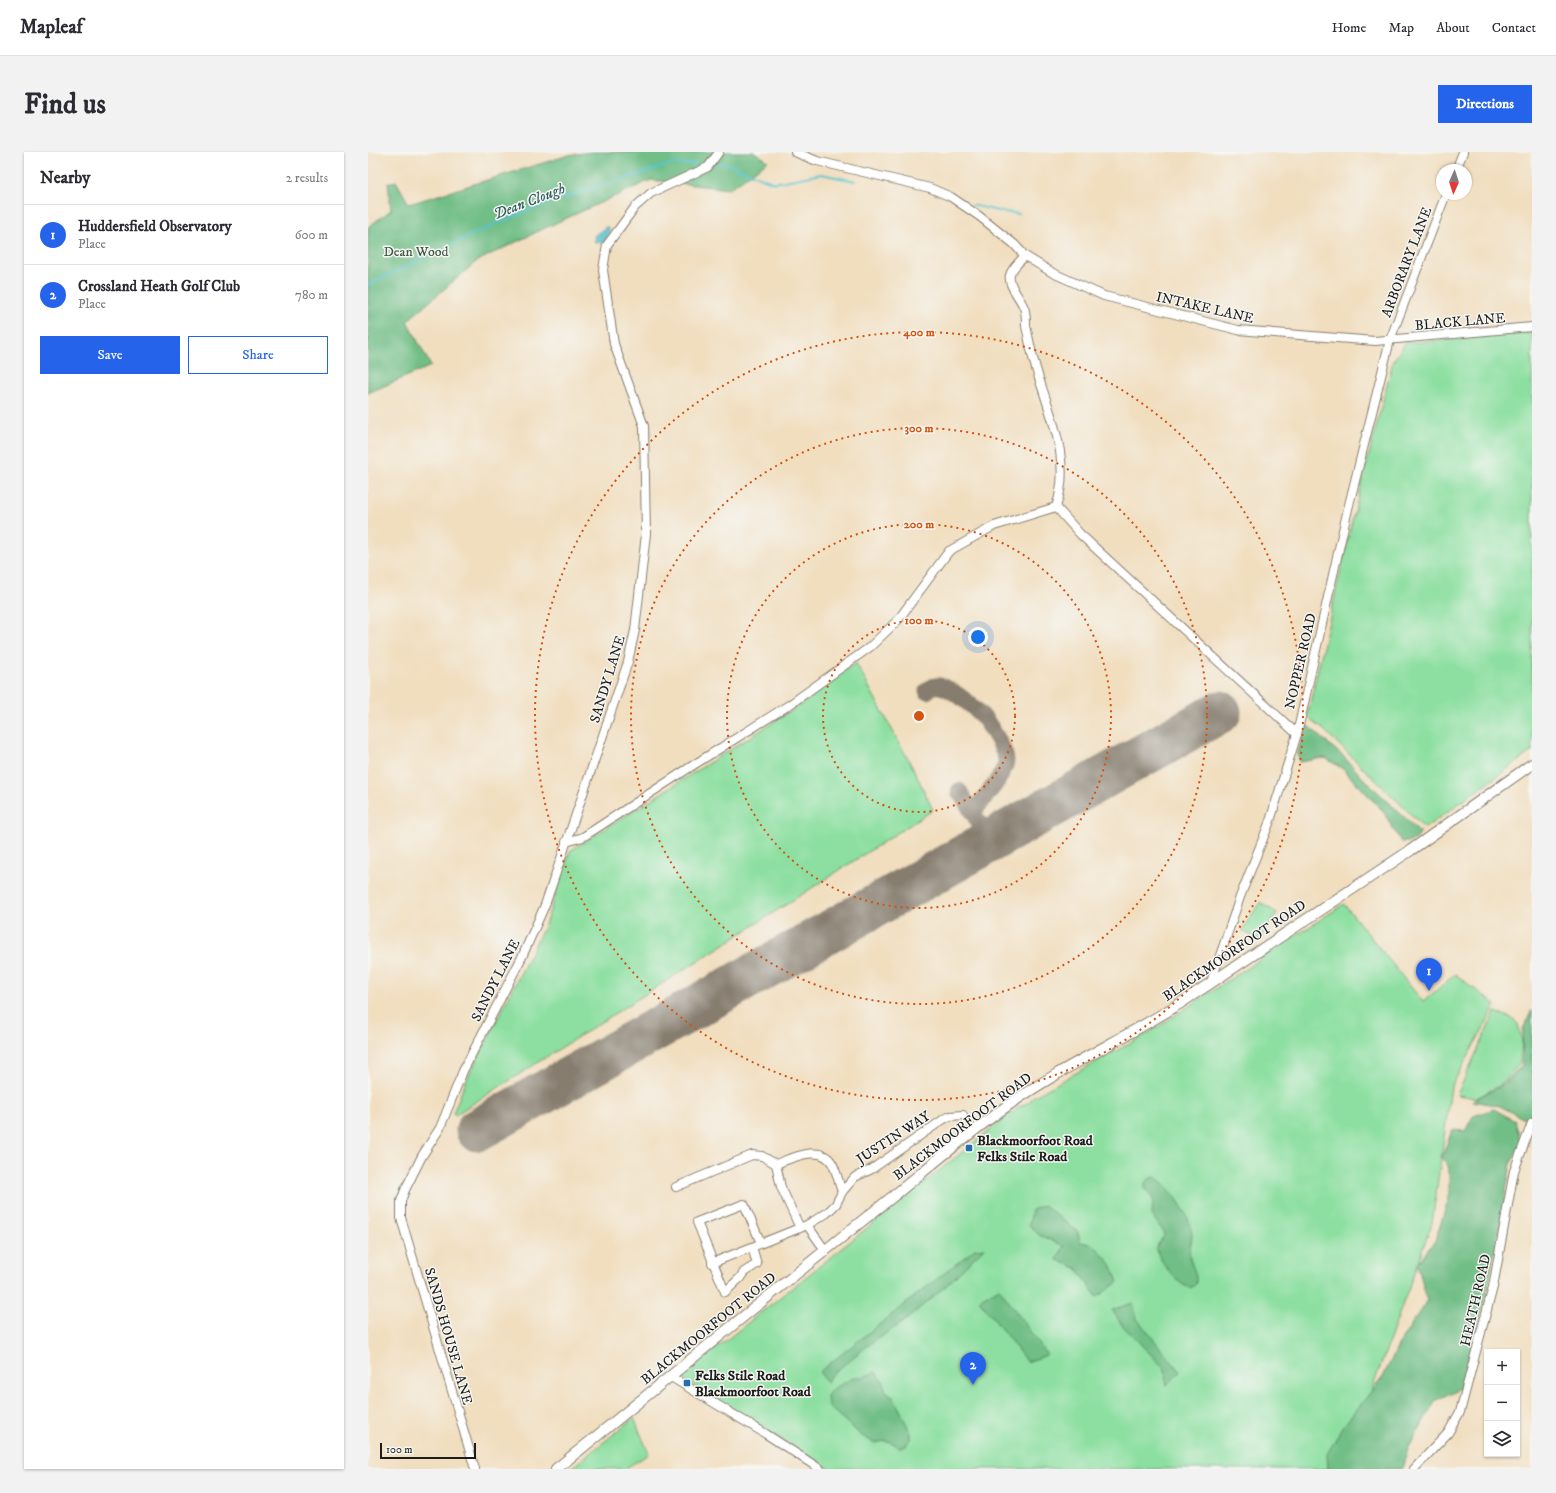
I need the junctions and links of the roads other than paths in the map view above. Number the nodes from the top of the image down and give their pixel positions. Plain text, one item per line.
1 (718, 152) edge
2 (795, 152) edge
3 (1463, 152) edge
4 (1458, 164) edge
5 (1444, 200) edge
6 (1025, 256) junction
7 (1532, 327) edge
8 (1390, 340) junction
9 (1056, 508) junction
10 (1297, 734) junction
11 (1532, 764) edge
12 (566, 842) junction
13 (1211, 982) junction
14 (964, 1115) dead end
15 (1532, 1123) edge
16 (776, 1164) junction
17 (676, 1187) dead end
18 (842, 1192) junction
19 (400, 1210) joint
20 (804, 1226) junction
21 (761, 1243) junction
22 (752, 1247) junction
23 (825, 1250) junction
24 (712, 1262) junction
25 (671, 1378) junction
26 (475, 1469) edge
27 (556, 1469) edge
28 (820, 1469) edge
29 (1414, 1469) edge

1 - 12 street, SANDY LANE
2 - 6 street, INTAKE LANE
3 - 4 street
5 - 8 street, ARBORARY LANE
6 - 8 street, INTAKE LANE
6 - 9 street
7 - 8 street, BLACK LANE
8 - 10 street, NOPPER ROAD
9 - 10 street
9 - 12 street
10 - 13 street, NOPPER ROAD
11 - 13 street, BLACKMOORFOOT ROAD
12 - 19 street, SANDY LANE
13 - 23 street, BLACKMOORFOOT ROAD
14 - 18 street, JUSTIN WAY
15 - 29 street, HEATH ROAD
16 - 17 street
16 - 18 street
16 - 20 street
18 - 20 street
19 - 26 street, SANDS HOUSE LANE
20 - 21 street
20 - 23 street
21 - 22 street
21 - 24 street
22 - 24 street
22 - 24 street
23 - 25 street, BLACKMOORFOOT ROAD
25 - 27 street, BLACKMOORFOOT ROAD
25 - 28 street

